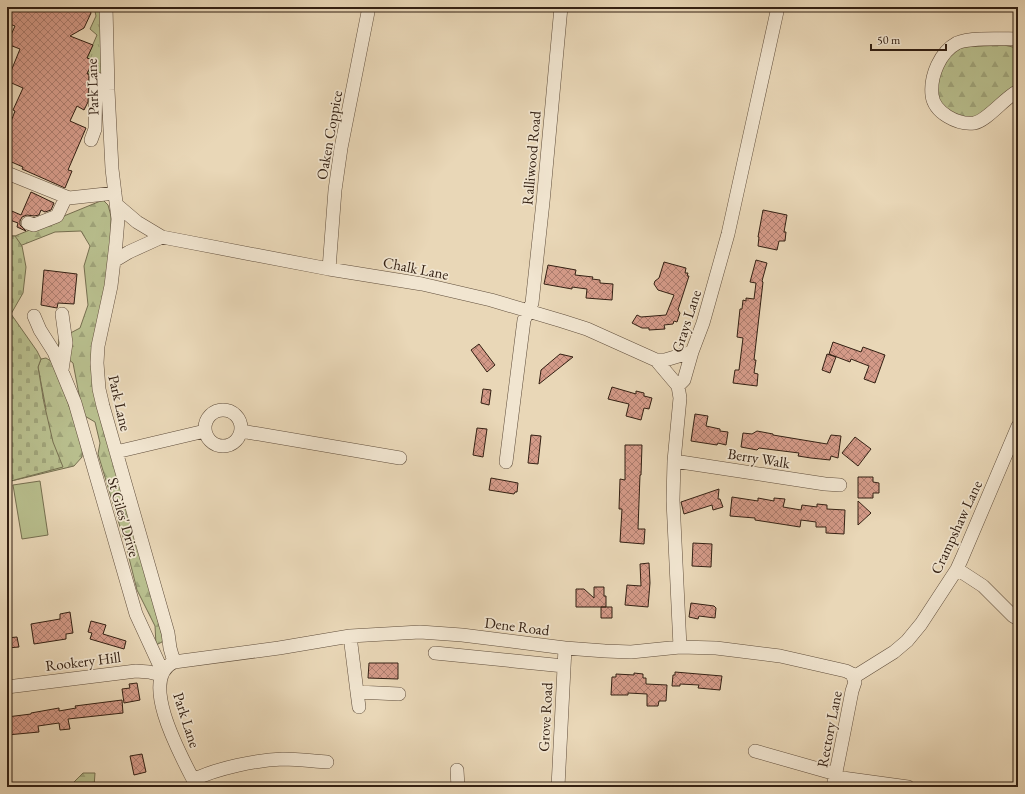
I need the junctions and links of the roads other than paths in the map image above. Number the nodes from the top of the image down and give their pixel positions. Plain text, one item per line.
1 (106, 7) edge
2 (369, 7) edge
3 (561, 7) edge
4 (778, 7) edge
5 (1018, 39) edge
6 (96, 78) dead end
7 (1018, 91) edge
8 (91, 140) dead end
9 (11, 171) edge
10 (66, 199) junction
11 (116, 199) junction
12 (28, 223) dead end
13 (162, 237) junction
14 (114, 261) junction
15 (329, 269) junction
16 (529, 312) junction
17 (62, 314) dead end
18 (34, 316) dead end
19 (692, 352) junction
20 (656, 360) junction
21 (62, 370) junction
22 (678, 386) junction
23 (1018, 426) edge
24 (205, 431) junction
25 (241, 431) junction
26 (116, 452) junction
27 (400, 458) dead end
28 (506, 462) dead end
29 (674, 462) junction
30 (840, 485) dead end
31 (957, 569) junction
32 (1018, 619) edge
33 (350, 636) junction
34 (565, 648) junction
35 (680, 648) junction
36 (435, 653) dead end
37 (564, 666) junction
38 (166, 669) junction
39 (854, 677) junction
40 (7, 687) edge
41 (357, 692) junction
42 (399, 694) dead end
43 (359, 707) dead end
44 (755, 751) dead end
45 (327, 762) dead end
46 (457, 770) dead end
47 (835, 779) edge
48 (195, 784) edge
49 (458, 787) edge
50 (558, 787) edge
51 (908, 787) edge

1 - 11 street, Park Lane
2 - 15 street, Oaken Coppice
3 - 16 street, Ralliwood Road
4 - 19 street, Grays Lane
5 - 7 street
6 - 8 street
9 - 10 street
10 - 11 street
10 - 12 street
11 - 13 street, Chalk Lane
11 - 14 street, Park Lane
13 - 14 street
13 - 15 street, Chalk Lane
14 - 26 street, Park Lane
15 - 16 street, Chalk Lane
16 - 20 street, Chalk Lane
16 - 28 street, Ralliwood Road
17 - 21 street, St Giles' Drive
18 - 21 street, St Giles' Drive
19 - 20 street
19 - 22 street, Grays Lane
20 - 22 street, Chalk Lane
21 - 38 street, St Giles' Drive
22 - 29 street
23 - 31 street, Crampshaw Lane
24 - 25 street
24 - 25 street
24 - 26 street
25 - 27 street
26 - 38 street, Park Lane
29 - 30 street, Berry Walk
29 - 35 street
31 - 32 street
31 - 39 street, Crampshaw Lane
33 - 34 street, Dene Road
33 - 38 street, Dene Road
33 - 41 street
34 - 35 street, Dene Road
34 - 37 street, Grove Road
35 - 39 street, Dene Road
36 - 37 street
37 - 50 street, Grove Road
38 - 40 street, Rookery Hill
38 - 48 street, Park Lane
39 - 47 street, Rectory Lane
41 - 42 street
41 - 43 street
44 - 47 street
45 - 48 street
46 - 49 street
47 - 51 street

